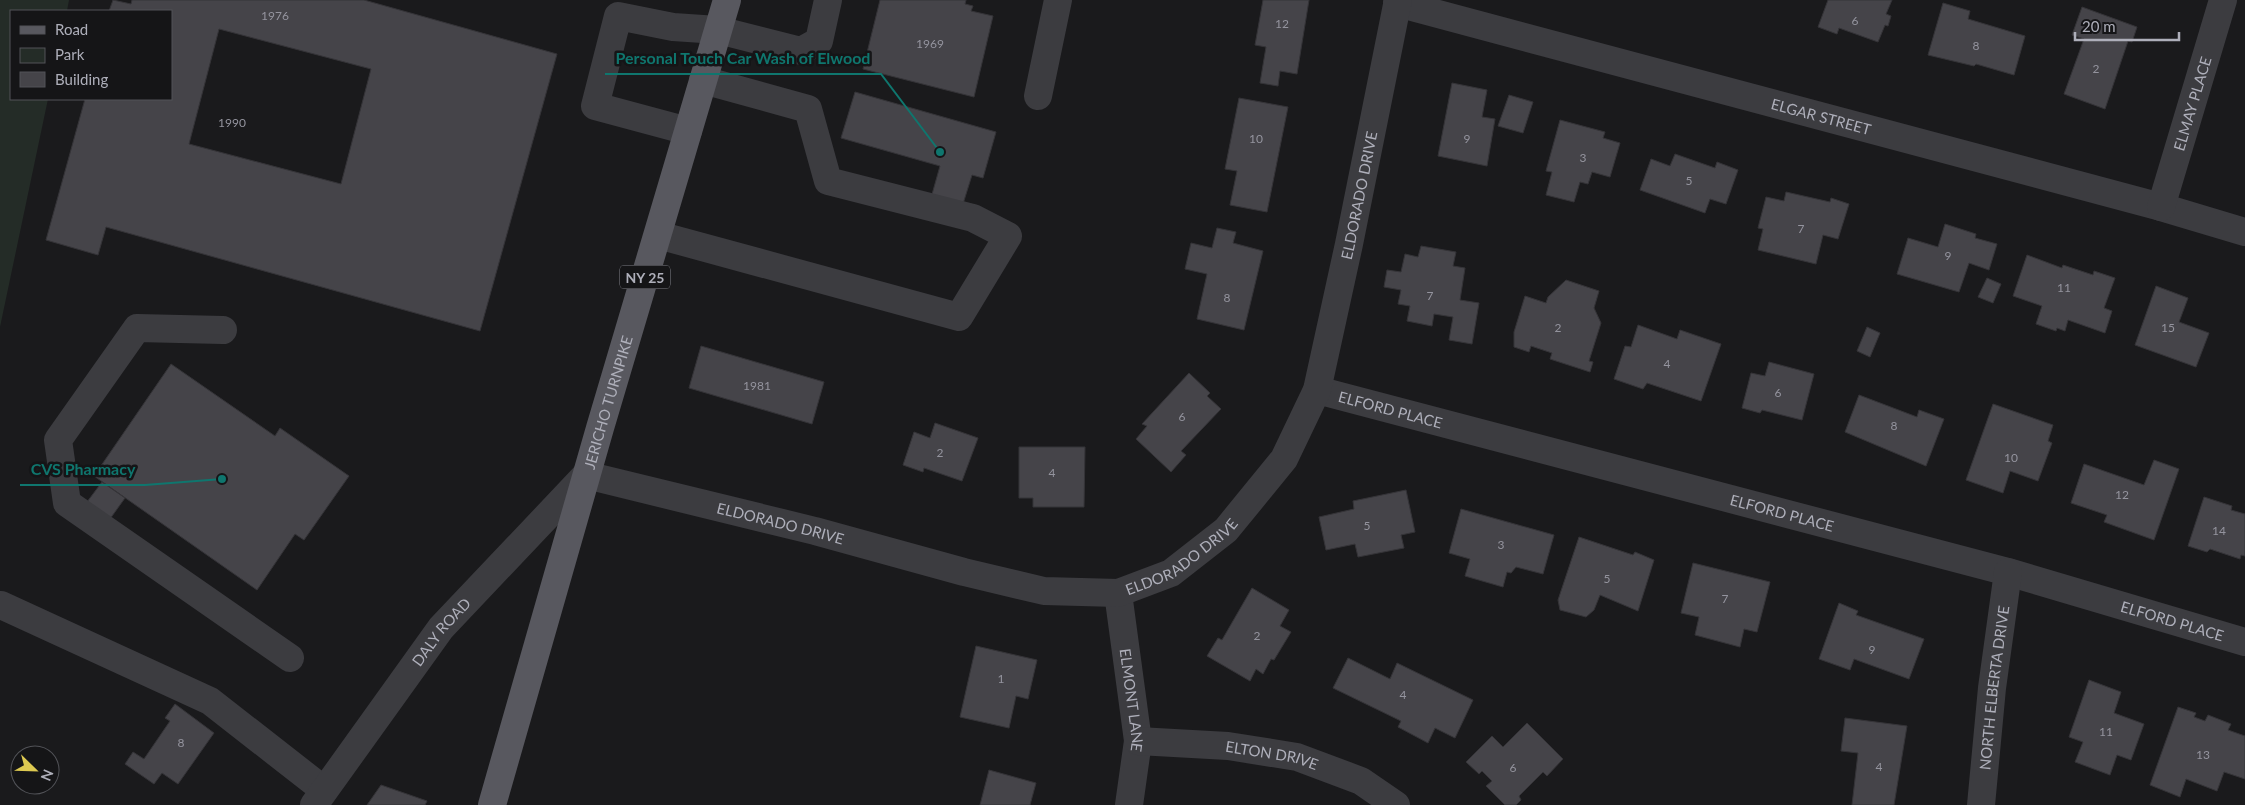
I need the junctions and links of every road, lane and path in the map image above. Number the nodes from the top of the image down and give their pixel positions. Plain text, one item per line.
1 (727, 0) edge
2 (828, 0) edge
3 (1058, 0) edge
4 (2223, 0) edge
5 (1398, 2) edge
6 (718, 30) junction
7 (703, 80) junction
8 (1038, 96) dead end
9 (688, 130) junction
10 (2161, 207) junction
11 (2245, 232) edge
12 (658, 235) junction
13 (223, 330) dead end
14 (1317, 390) junction
15 (586, 474) junction
16 (2008, 572) junction
17 (1118, 593) junction
18 (1, 605) edge
19 (2245, 642) edge
20 (290, 658) dead end
21 (1138, 741) junction
22 (319, 798) edge
23 (492, 805) edge
24 (1129, 805) edge
25 (1396, 805) edge
26 (1981, 805) edge

1 - 6 main road, JERICHO TURNPIKE / NY 25
2 - 6 street
3 - 8 street
4 - 10 street, ELMAY PLACE
5 - 10 street, ELGAR STREET
5 - 14 street, ELDORADO DRIVE
6 - 7 main road, JERICHO TURNPIKE / NY 25
6 - 9 street
7 - 9 main road, JERICHO TURNPIKE / NY 25
7 - 12 street
9 - 12 main road, JERICHO TURNPIKE / NY 25
10 - 11 street, ELGAR STREET
12 - 15 main road, JERICHO TURNPIKE / NY 25
13 - 20 street
14 - 16 street, ELFORD PLACE
14 - 17 street, ELDORADO DRIVE
15 - 17 street, ELDORADO DRIVE
15 - 22 street, DALY ROAD
15 - 23 main road, JERICHO TURNPIKE / NY 25
16 - 19 street, ELFORD PLACE
16 - 26 street, NORTH ELBERTA DRIVE
17 - 21 street, ELMONT LANE
18 - 22 street
21 - 24 street, ELMONT LANE
21 - 25 street, ELTON DRIVE

